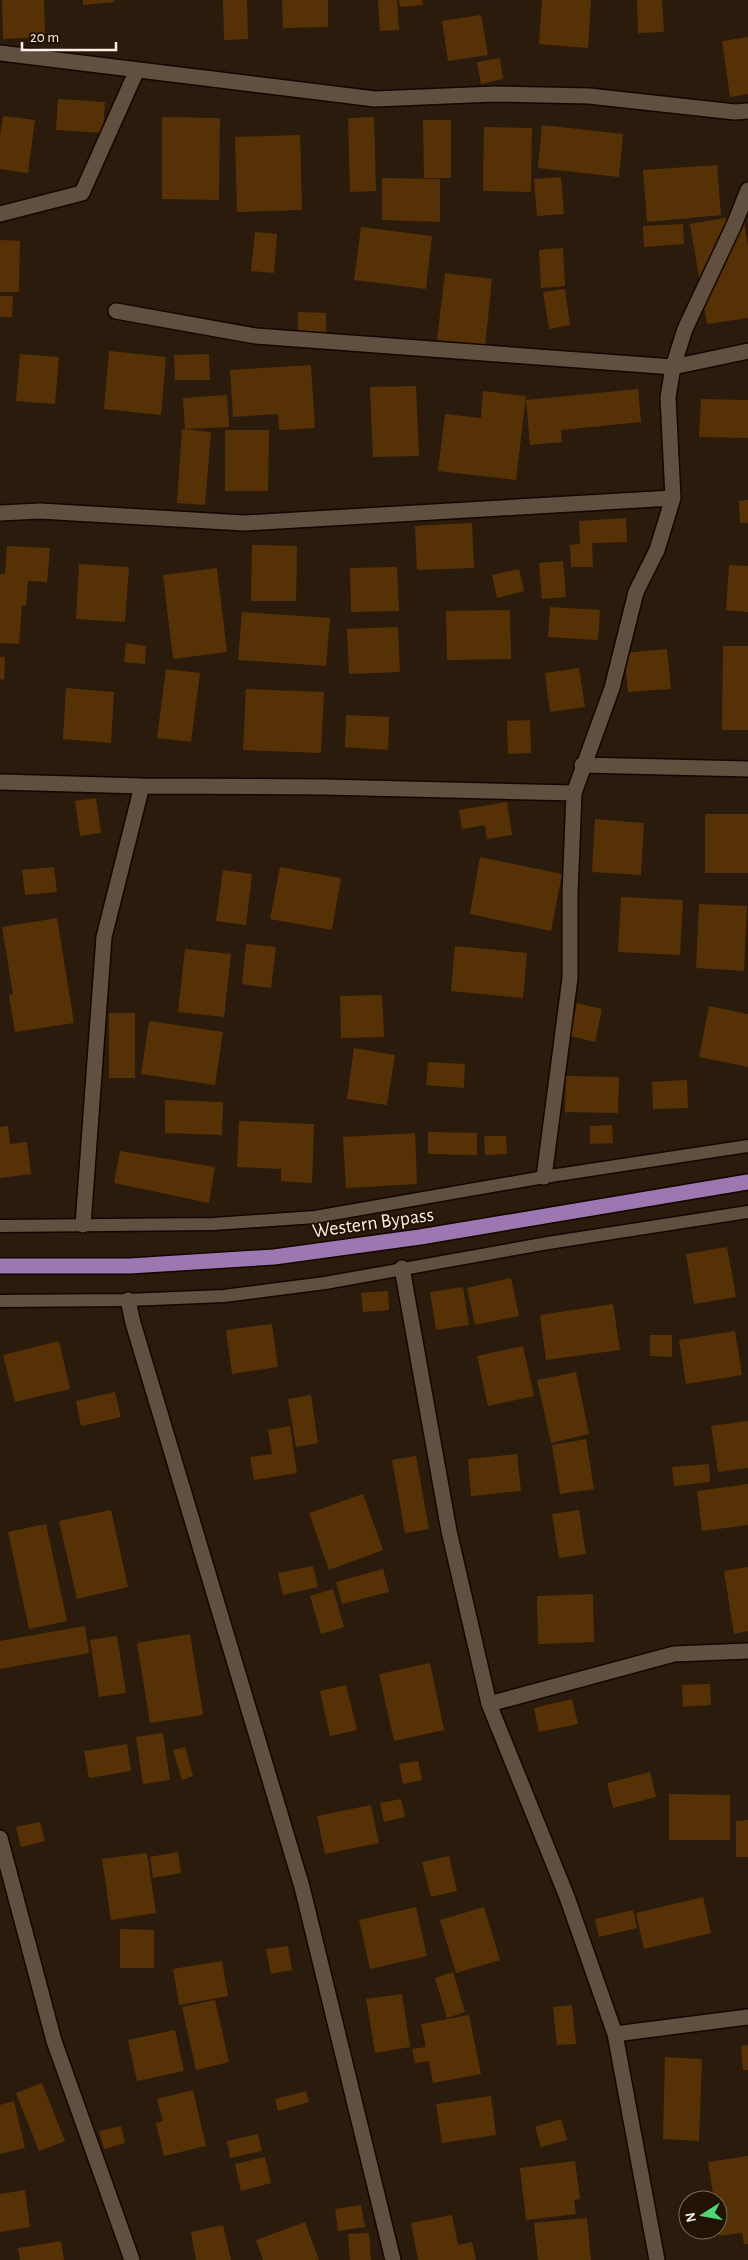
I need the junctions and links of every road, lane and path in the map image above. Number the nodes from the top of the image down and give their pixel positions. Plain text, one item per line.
1 (0, 53) edge
2 (137, 70) junction
3 (748, 111) edge
4 (748, 190) edge
5 (0, 214) edge
6 (116, 311) dead end
7 (748, 351) edge
8 (673, 367) junction
9 (673, 498) junction
10 (0, 513) edge
11 (582, 765) junction
12 (748, 769) edge
13 (0, 782) edge
14 (142, 786) junction
15 (574, 793) junction
16 (748, 1146) edge
17 (544, 1177) junction
18 (748, 1182) edge
19 (748, 1212) edge
20 (82, 1225) junction
21 (0, 1226) edge
22 (0, 1266) edge
23 (402, 1268) junction
24 (128, 1300) junction
25 (0, 1301) edge
26 (748, 1651) edge
27 (489, 1704) junction
28 (0, 1838) edge
29 (748, 2017) edge
30 (615, 2034) junction
31 (132, 2260) edge
32 (393, 2260) edge
33 (657, 2260) edge

1 - 2 street
2 - 3 street
2 - 5 street
4 - 8 street
6 - 8 street
7 - 8 street
8 - 9 street
9 - 10 street
9 - 11 street
11 - 12 street
11 - 15 street
13 - 14 street
14 - 15 street
14 - 20 street
15 - 17 street
16 - 17 lane
17 - 20 lane
18 - 22 main road, Western Bypass
19 - 23 lane
20 - 21 lane
23 - 24 lane
23 - 27 street
24 - 25 lane
24 - 32 street
26 - 27 street
27 - 30 street
28 - 31 street
29 - 30 street
30 - 33 street

